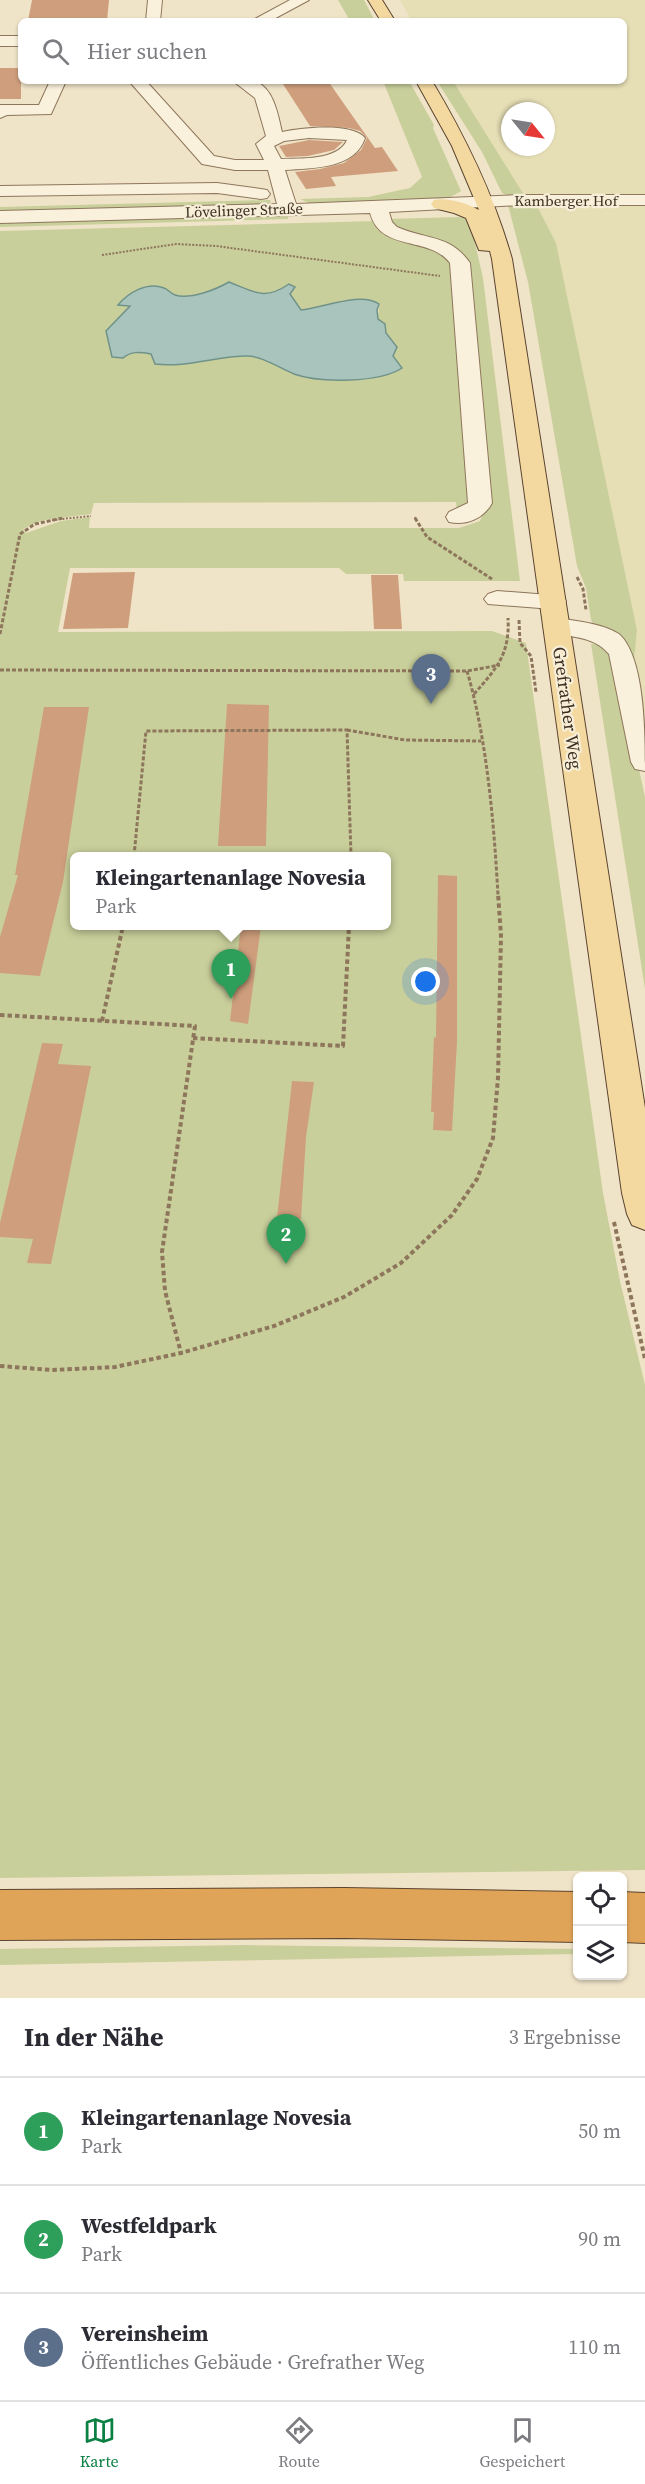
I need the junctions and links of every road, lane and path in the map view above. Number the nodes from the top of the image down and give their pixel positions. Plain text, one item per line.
1 (155, 0) edge
2 (302, 0) edge
3 (375, 0) edge
4 (153, 18) edge
5 (264, 18) edge
6 (386, 18) edge
7 (0, 41) edge
8 (18, 42) edge
9 (57, 84) edge
10 (140, 84) edge
11 (251, 84) edge
12 (426, 84) edge
13 (0, 112) edge
14 (275, 138) junction
15 (461, 145) junction
16 (275, 165) junction
17 (0, 191) edge
18 (645, 200) edge
19 (286, 203) junction
20 (488, 203) junction
21 (440, 204) junction
22 (378, 207) junction
23 (0, 217) edge
24 (102, 255) dead end
25 (461, 279) junction
26 (509, 301) junction
27 (91, 516) dead end
28 (415, 517) dead end
29 (458, 517) dead end
30 (501, 599) junction
31 (554, 614) junction
32 (0, 634) edge
33 (501, 665) junction
34 (0, 670) edge
35 (467, 671) junction
36 (474, 695) junction
37 (347, 729) junction
38 (481, 741) junction
39 (645, 762) edge
40 (134, 852) edge
41 (351, 852) edge
42 (122, 930) edge
43 (349, 930) edge
44 (0, 1015) edge
45 (102, 1020) junction
46 (193, 1038) junction
47 (645, 1214) edge
48 (181, 1353) junction
49 (0, 1366) edge
50 (0, 1915) edge
51 (573, 1917) edge
52 (627, 1917) edge
53 (645, 1918) edge

1 - 4 street
2 - 5 street
3 - 6 main road
7 - 8 street
9 - 13 street
10 - 16 street
11 - 14 street
12 - 15 main road, Grefrather Weg
14 - 16 street
14 - 16 street
15 - 20 main road, Grefrather Weg
15 - 21 main road
16 - 19 street
17 - 19 street
18 - 20 street, Kamberger Hof
19 - 22 street, Lövelinger Straße
19 - 23 street, Lövelinger Straße
20 - 21 street, Lövelinger Straße
20 - 26 main road, Grefrather Weg
21 - 22 street, Lövelinger Straße
21 - 26 main road
22 - 25 street
24 - 25 path
25 - 29 street
26 - 31 main road, Grefrather Weg
27 - 32 path
28 - 30 path
30 - 31 street
30 - 33 path
31 - 39 street
31 - 47 main road, Grefrather Weg
33 - 35 path
33 - 36 path
34 - 35 path
35 - 36 path
36 - 38 path
37 - 38 path
37 - 40 path
37 - 41 path
38 - 48 path
42 - 45 path
43 - 46 path
44 - 45 path
45 - 46 path
46 - 48 path
48 - 49 path
50 - 51 highway
52 - 53 highway

